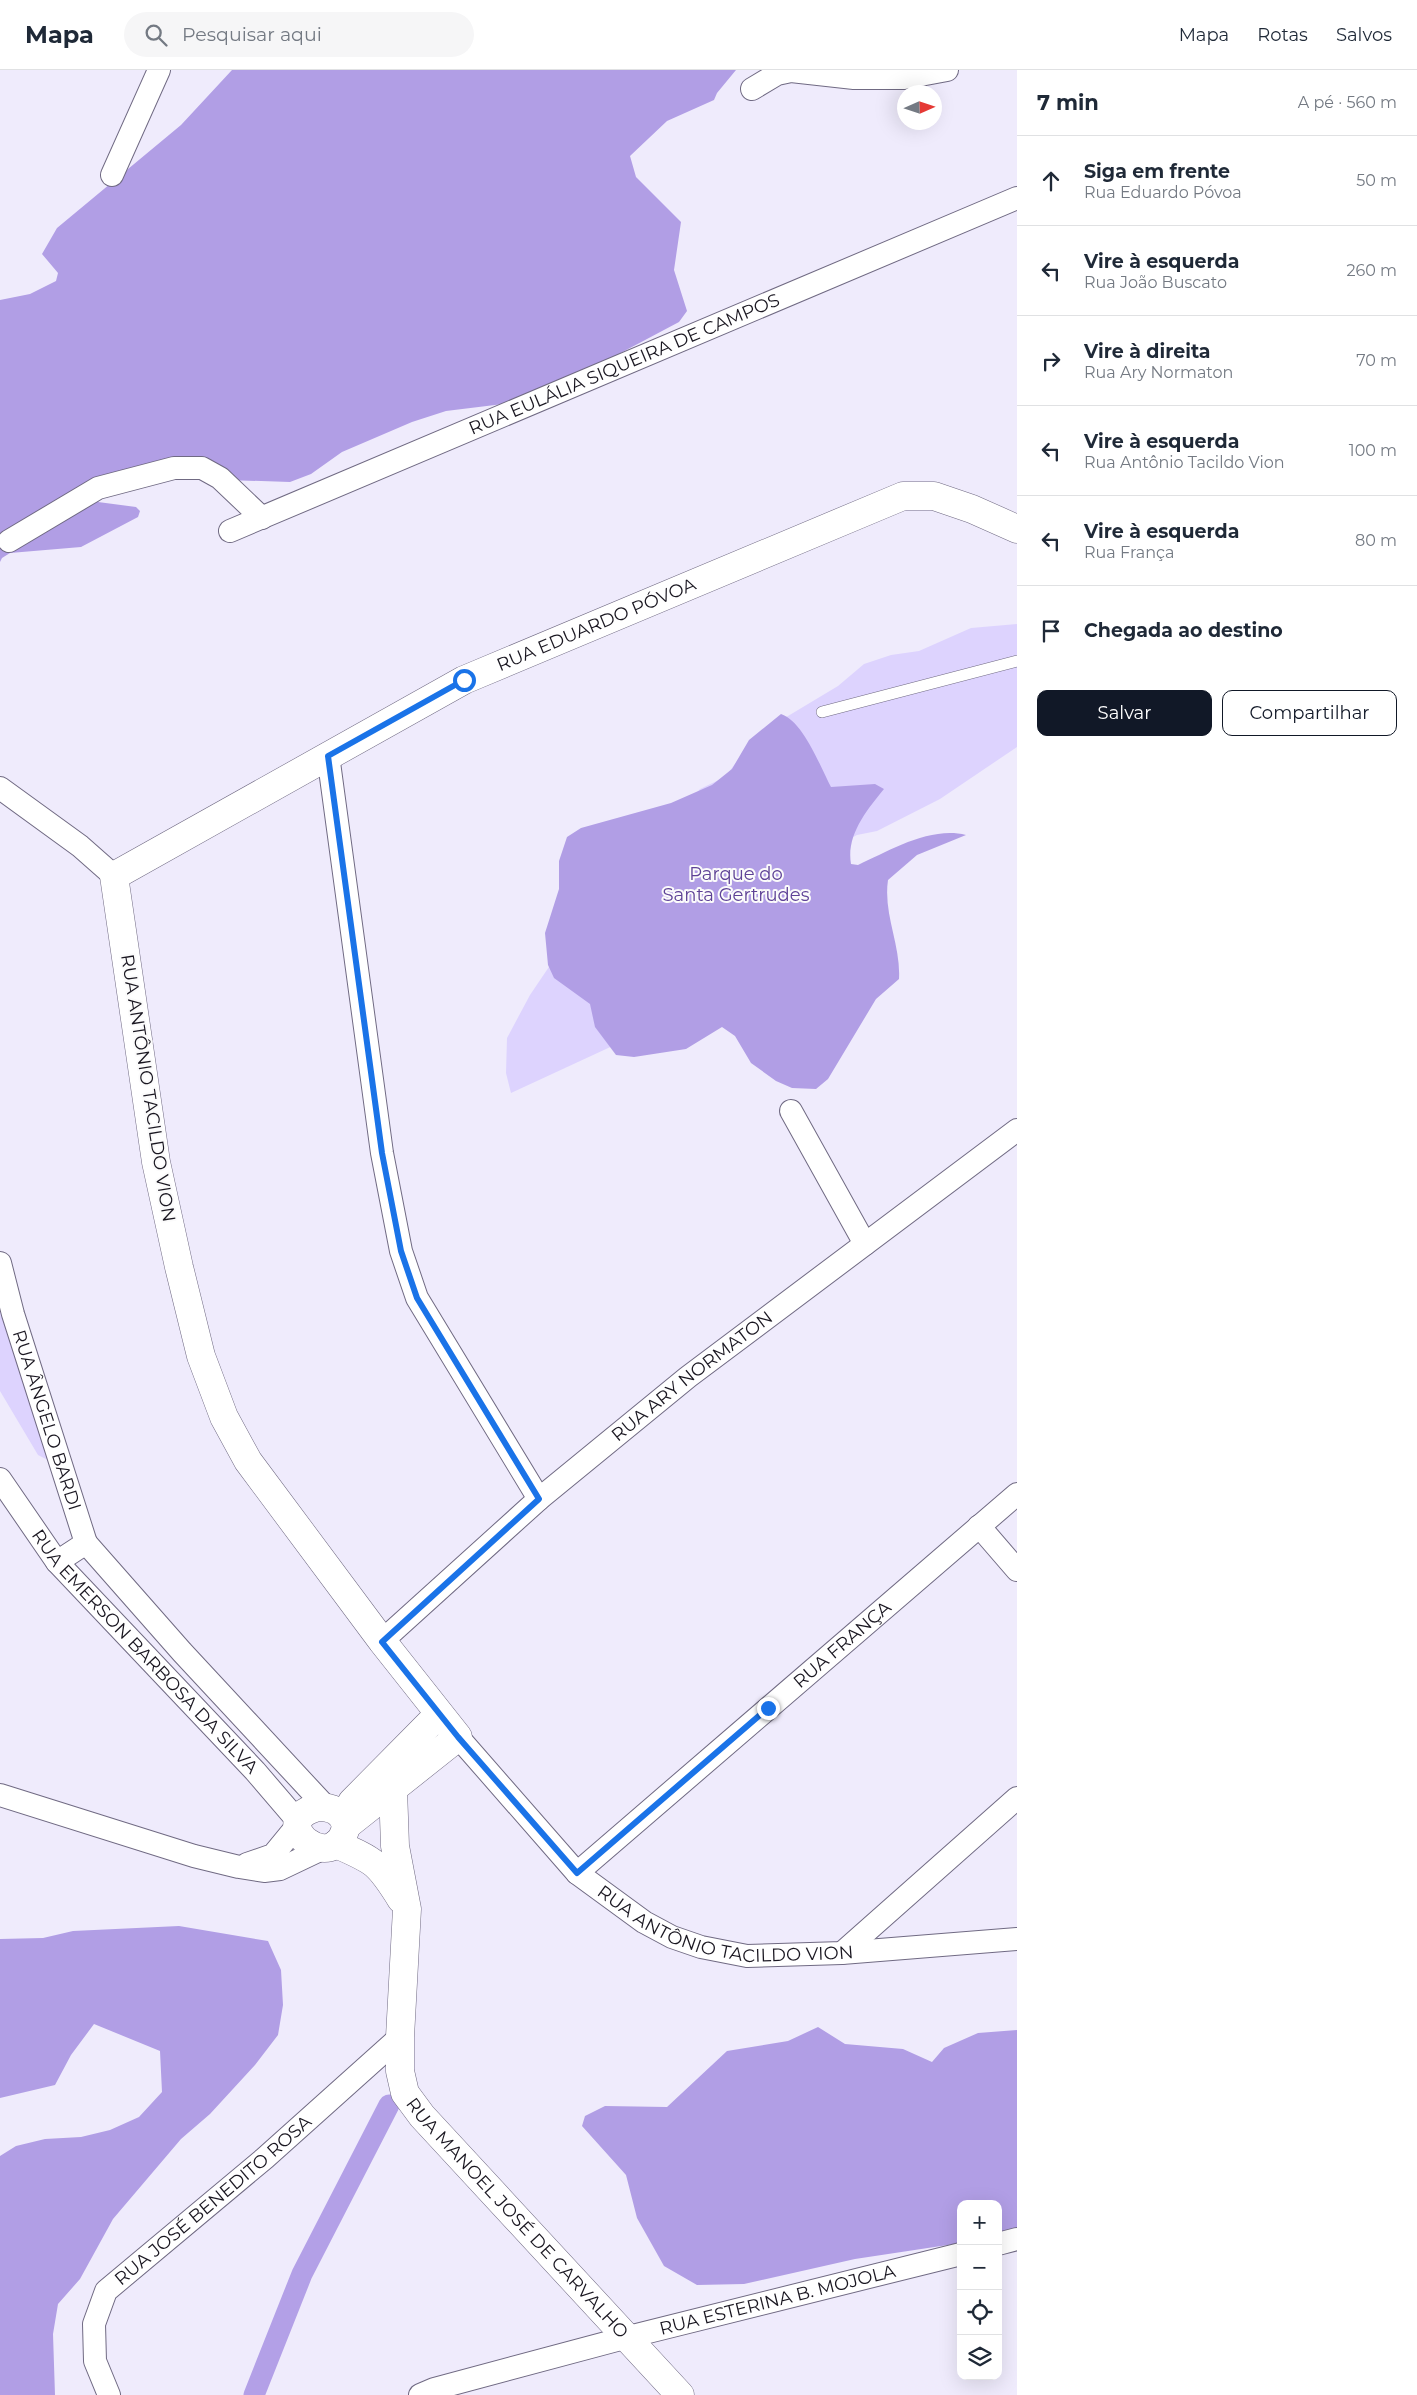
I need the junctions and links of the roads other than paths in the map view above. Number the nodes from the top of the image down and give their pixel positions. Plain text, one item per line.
1 (159, 70) edge
2 (947, 70) edge
3 (752, 90) dead end
4 (112, 175) dead end
5 (1017, 198) edge
6 (262, 518) junction
7 (1017, 529) edge
8 (230, 531) dead end
9 (9, 541) dead end
10 (1017, 661) edge
11 (822, 712) dead end
12 (328, 756) junction
13 (0, 788) edge
14 (114, 876) junction
15 (791, 1111) dead end
16 (1017, 1130) edge
17 (865, 1244) junction
18 (0, 1263) edge
19 (0, 1480) edge
20 (1017, 1494) edge
21 (539, 1499) junction
22 (979, 1526) junction
23 (86, 1543) junction
24 (57, 1562) junction
25 (1017, 1570) edge
26 (382, 1642) junction
27 (440, 1714) junction
28 (458, 1737) junction
29 (393, 1789) junction
30 (0, 1795) edge
31 (1017, 1798) edge
32 (297, 1824) junction
33 (336, 1829) junction
34 (239, 1867) junction
35 (400, 1872) junction
36 (577, 1873) junction
37 (407, 1909) junction
38 (1017, 1939) edge
39 (842, 1953) junction
40 (400, 2037) junction
41 (1017, 2240) edge
42 (1002, 2243) edge
43 (957, 2255) edge
44 (628, 2337) junction
45 (109, 2395) edge
46 (420, 2395) edge
47 (680, 2395) edge

1 - 4 street
2 - 3 street
5 - 6 street, RUA EULÁLIA SIQUEIRA DE CAMPOS
6 - 8 street, RUA EULÁLIA SIQUEIRA DE CAMPOS
6 - 9 street
7 - 12 street, RUA EDUARDO PÓVOA
10 - 11 lane
12 - 14 street, RUA EDUARDO PÓVOA
12 - 21 street
13 - 14 street
14 - 26 street, RUA ANTÔNIO TACILDO VION
15 - 17 street
16 - 17 street, RUA ARY NORMATON
17 - 21 street, RUA ARY NORMATON
18 - 23 street, RUA ÂNGELO BARDI
19 - 24 street, RUA EMERSON BARBOSA DA SILVA
20 - 22 street, RUA FRANÇA
21 - 26 street, RUA ARY NORMATON
22 - 25 street
22 - 36 street, RUA FRANÇA
23 - 24 street
23 - 33 street, RUA EMERSON BARBOSA DA SILVA
24 - 32 street, RUA EMERSON BARBOSA DA SILVA
26 - 27 street, RUA ANTÔNIO TACILDO VION
27 - 28 street, RUA ANTÔNIO TACILDO VION
27 - 33 street
28 - 29 street
28 - 36 street, RUA ANTÔNIO TACILDO VION
29 - 33 street
29 - 35 street, RUA MANOEL JOSÉ DE CARVALHO
30 - 34 street
31 - 39 street
32 - 33 street
32 - 33 street
32 - 34 street
33 - 34 street
33 - 35 street
33 - 37 street
35 - 37 street, RUA MANOEL JOSÉ DE CARVALHO
36 - 39 street, RUA ANTÔNIO TACILDO VION
37 - 40 street, RUA MANOEL JOSÉ DE CARVALHO
38 - 39 street, RUA ANTÔNIO TACILDO VION
40 - 44 street, RUA MANOEL JOSÉ DE CARVALHO
40 - 45 street, RUA JOSÉ BENEDITO ROSA
41 - 42 street
43 - 44 street, RUA ESTERINA B. MOJOLA
44 - 46 street, RUA ESTERINA B. MOJOLA
44 - 47 street, RUA MANOEL JOSÉ DE CARVALHO

